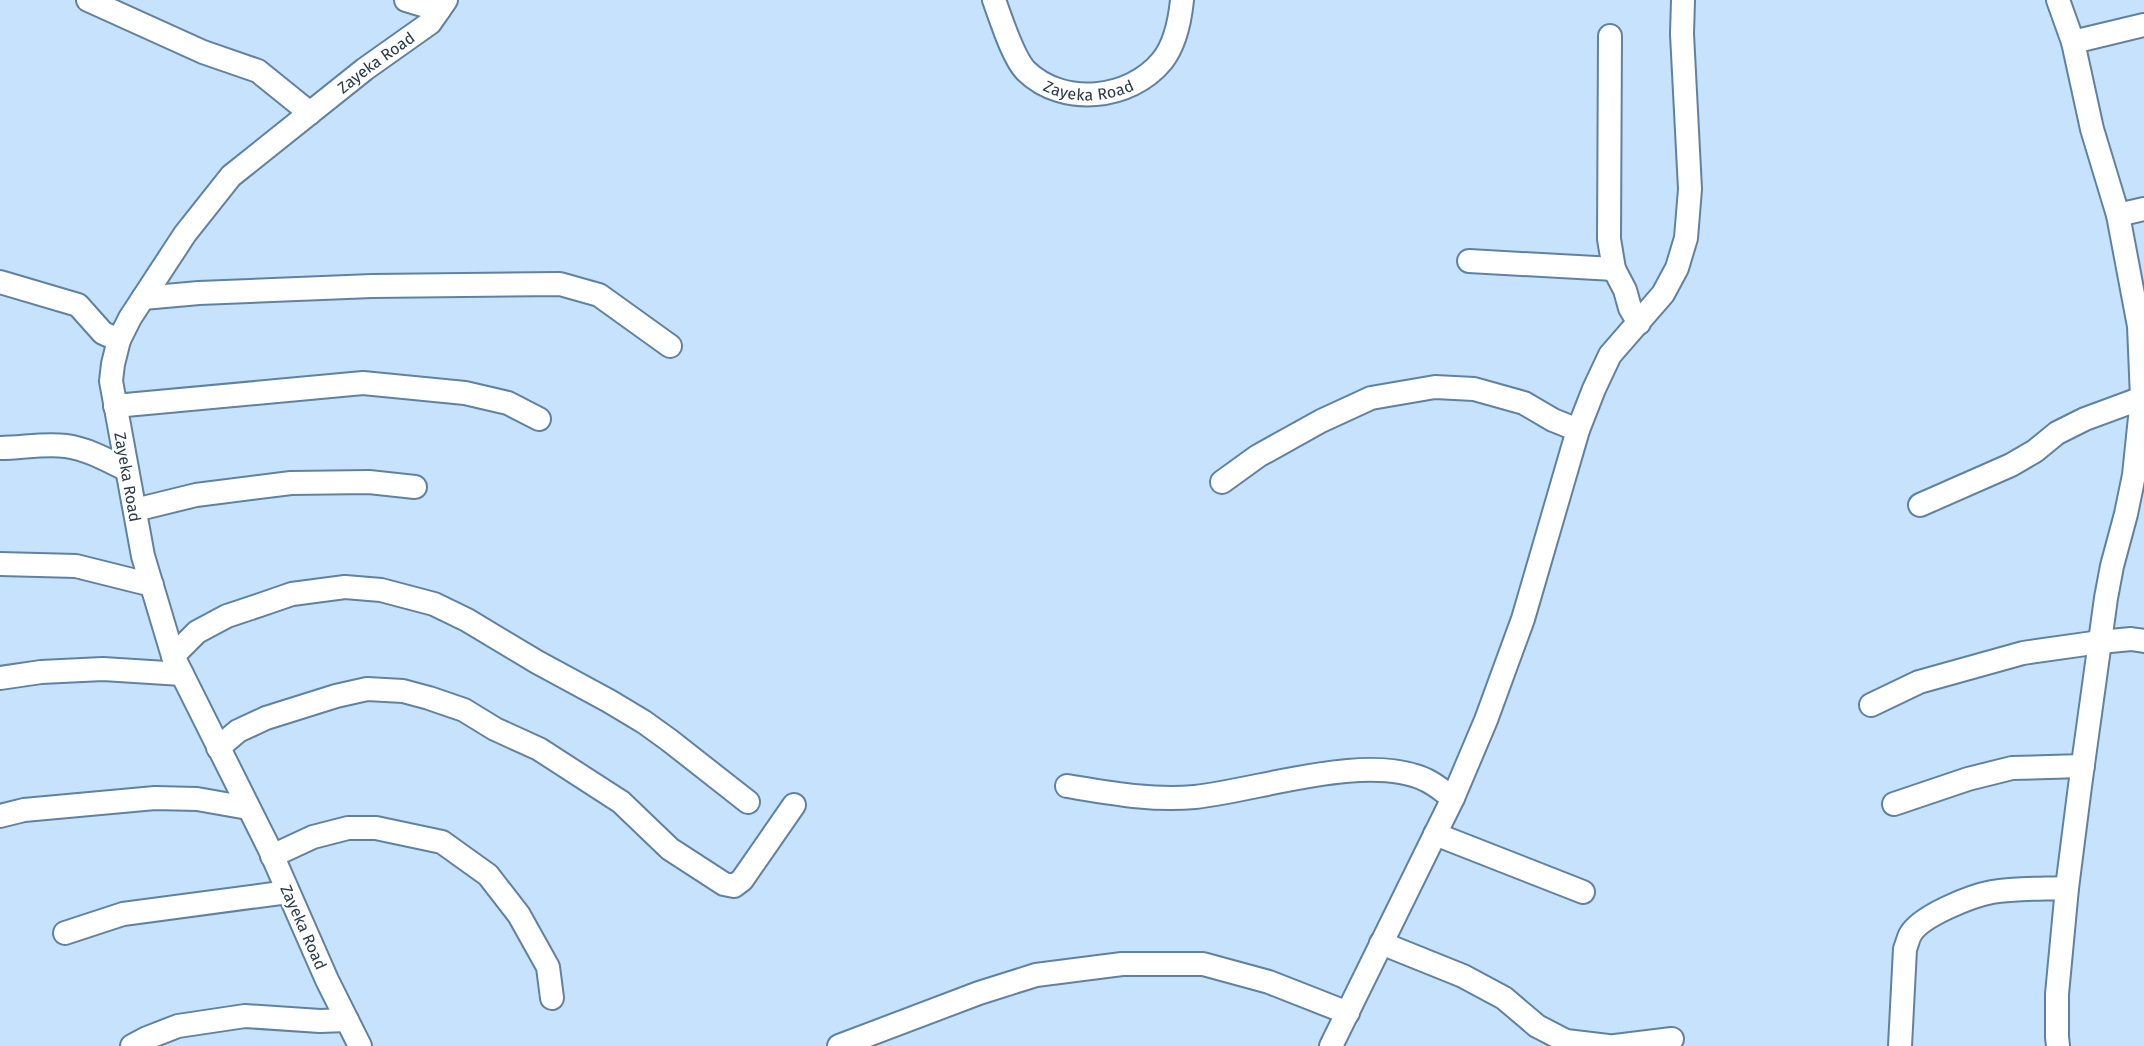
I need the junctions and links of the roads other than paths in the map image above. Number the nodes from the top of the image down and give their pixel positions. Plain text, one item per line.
1 (88, 0) edge
2 (406, 0) edge
3 (994, 0) edge
4 (1182, 0) edge
5 (1683, 0) edge
6 (2058, 0) edge
7 (443, 5) edge
8 (2144, 25) edge
9 (1610, 36) dead end
10 (2073, 42) junction
11 (310, 113) junction
12 (2144, 209) edge
13 (2118, 215) junction
14 (1469, 261) dead end
15 (1614, 269) junction
16 (0, 282) edge
17 (142, 298) junction
18 (1639, 323) junction
19 (120, 340) junction
20 (670, 346) dead end
21 (2142, 398) junction
22 (115, 406) junction
23 (539, 419) dead end
24 (1578, 430) junction
25 (0, 448) edge
26 (128, 470) junction
27 (1222, 482) dead end
28 (415, 488) dead end
29 (1920, 505) dead end
30 (135, 510) junction
31 (0, 564) edge
32 (152, 585) junction
33 (2144, 641) edge
34 (2100, 642) junction
35 (178, 665) junction
36 (0, 678) edge
37 (1871, 705) dead end
38 (218, 748) junction
39 (2083, 766) junction
40 (1068, 786) dead end
41 (1453, 798) junction
42 (748, 802) dead end
43 (1894, 804) dead end
44 (794, 806) dead end
45 (248, 808) junction
46 (0, 816) edge
47 (1435, 834) junction
48 (272, 856) junction
49 (2067, 888) junction
50 (288, 892) junction
51 (1583, 892) dead end
52 (65, 933) dead end
53 (1382, 943) junction
54 (552, 998) dead end
55 (1348, 1013) junction
56 (347, 1020) junction
57 (1672, 1039) dead end
58 (132, 1046) edge
59 (360, 1046) edge
60 (839, 1046) edge
61 (1331, 1046) edge
62 (1608, 1046) edge
63 (1615, 1046) edge
64 (1900, 1046) edge
65 (2058, 1046) edge

1 - 11 street
2 - 7 street
3 - 4 street, Zayeka Road
5 - 18 street
6 - 10 street
7 - 11 street, Zayeka Road
8 - 10 street
9 - 15 street
10 - 13 street
11 - 17 street, Zayeka Road
12 - 13 street
13 - 21 street
14 - 15 street
15 - 18 street
16 - 19 street
17 - 19 street, Zayeka Road
17 - 20 street
18 - 24 street
19 - 22 street, Zayeka Road
21 - 29 street
21 - 34 street
22 - 23 street
22 - 26 street, Zayeka Road
24 - 27 street
24 - 41 street
25 - 26 street
26 - 30 street, Zayeka Road
28 - 30 street
30 - 32 street, Zayeka Road
31 - 32 street
32 - 35 street, Zayeka Road
33 - 34 street
34 - 37 street
34 - 39 street
35 - 36 street
35 - 38 street, Zayeka Road
35 - 42 street
38 - 44 street
38 - 45 street, Zayeka Road
39 - 43 street
39 - 49 street
40 - 41 street
41 - 47 street
45 - 46 street
45 - 48 street, Zayeka Road
47 - 51 street
47 - 53 street
48 - 50 street, Zayeka Road
48 - 54 street
49 - 64 street
49 - 65 street
50 - 52 street
50 - 56 street, Zayeka Road
53 - 55 street
53 - 62 street
55 - 60 street
55 - 61 street
56 - 58 street
56 - 59 street, Zayeka Road
57 - 63 street

